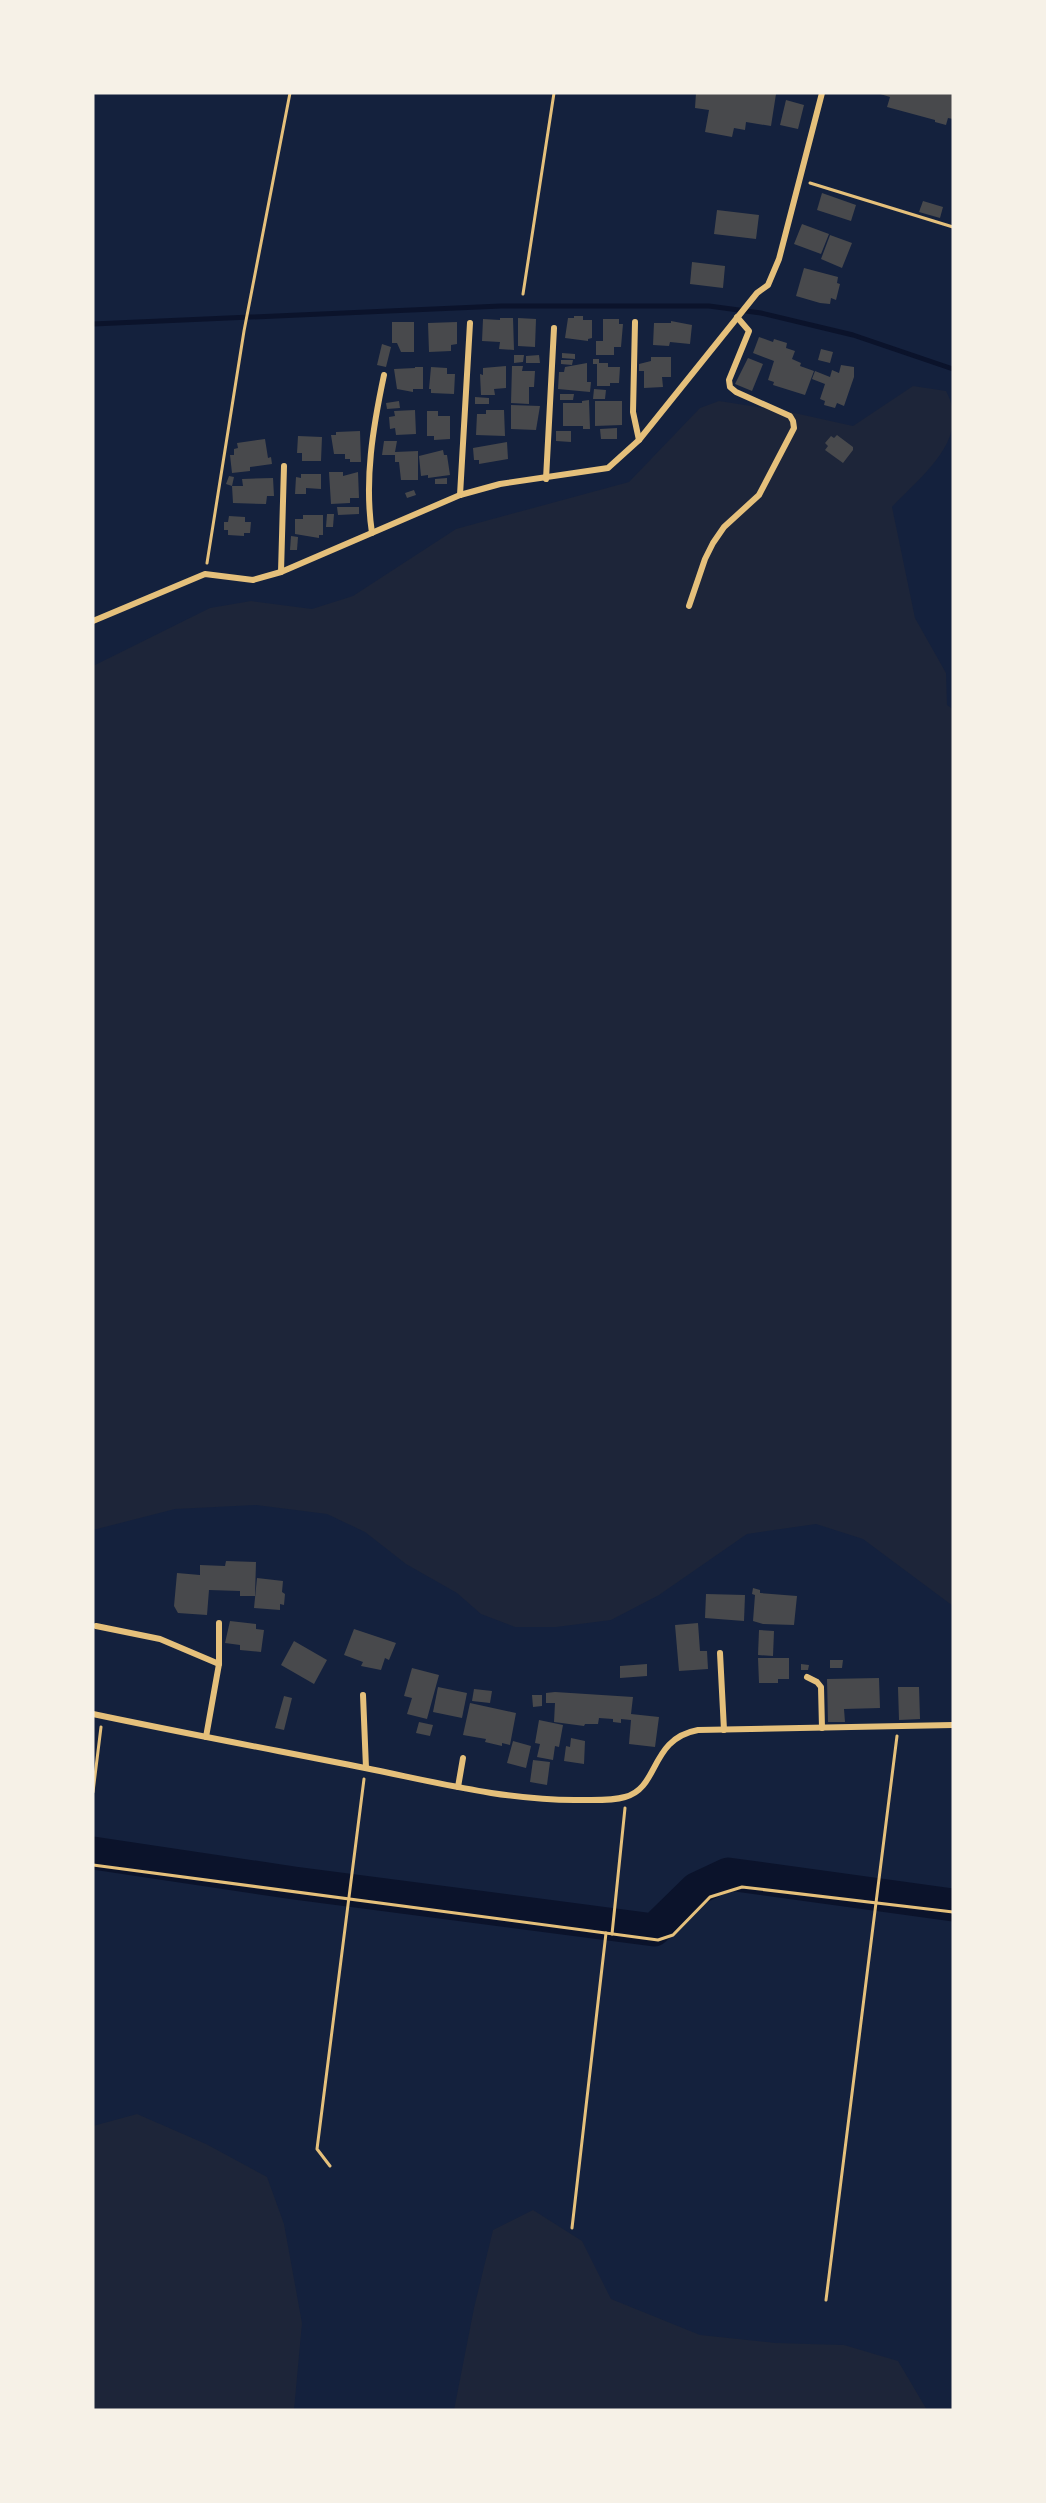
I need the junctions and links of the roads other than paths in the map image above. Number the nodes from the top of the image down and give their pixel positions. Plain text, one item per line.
1 (822, 93) edge
2 (737, 317) junction
3 (635, 322) dead end
4 (470, 323) dead end
5 (554, 328) dead end
6 (384, 375) dead end
7 (639, 440) junction
8 (284, 466) dead end
9 (546, 479) junction
10 (460, 495) junction
11 (372, 533) junction
12 (281, 572) junction
13 (689, 606) dead end
14 (93, 621) edge
15 (219, 1623) dead end
16 (96, 1626) dead end
17 (720, 1653) dead end
18 (219, 1664) junction
19 (807, 1677) dead end
20 (363, 1695) dead end
21 (93, 1714) edge
22 (953, 1725) edge
23 (822, 1728) junction
24 (724, 1730) junction
25 (206, 1737) junction
26 (463, 1758) dead end
27 (366, 1768) junction
28 (458, 1787) junction

1 - 2 street
2 - 7 street
2 - 13 street
3 - 7 street
4 - 10 street
5 - 9 street
6 - 11 street
7 - 9 street
8 - 12 street
9 - 10 street
10 - 11 street
11 - 12 street
12 - 14 street
15 - 18 street
16 - 18 street
17 - 24 street
18 - 25 street
19 - 23 street
20 - 27 street
21 - 25 street
22 - 23 street
23 - 24 street
24 - 28 street
25 - 27 street
26 - 28 street
27 - 28 street

